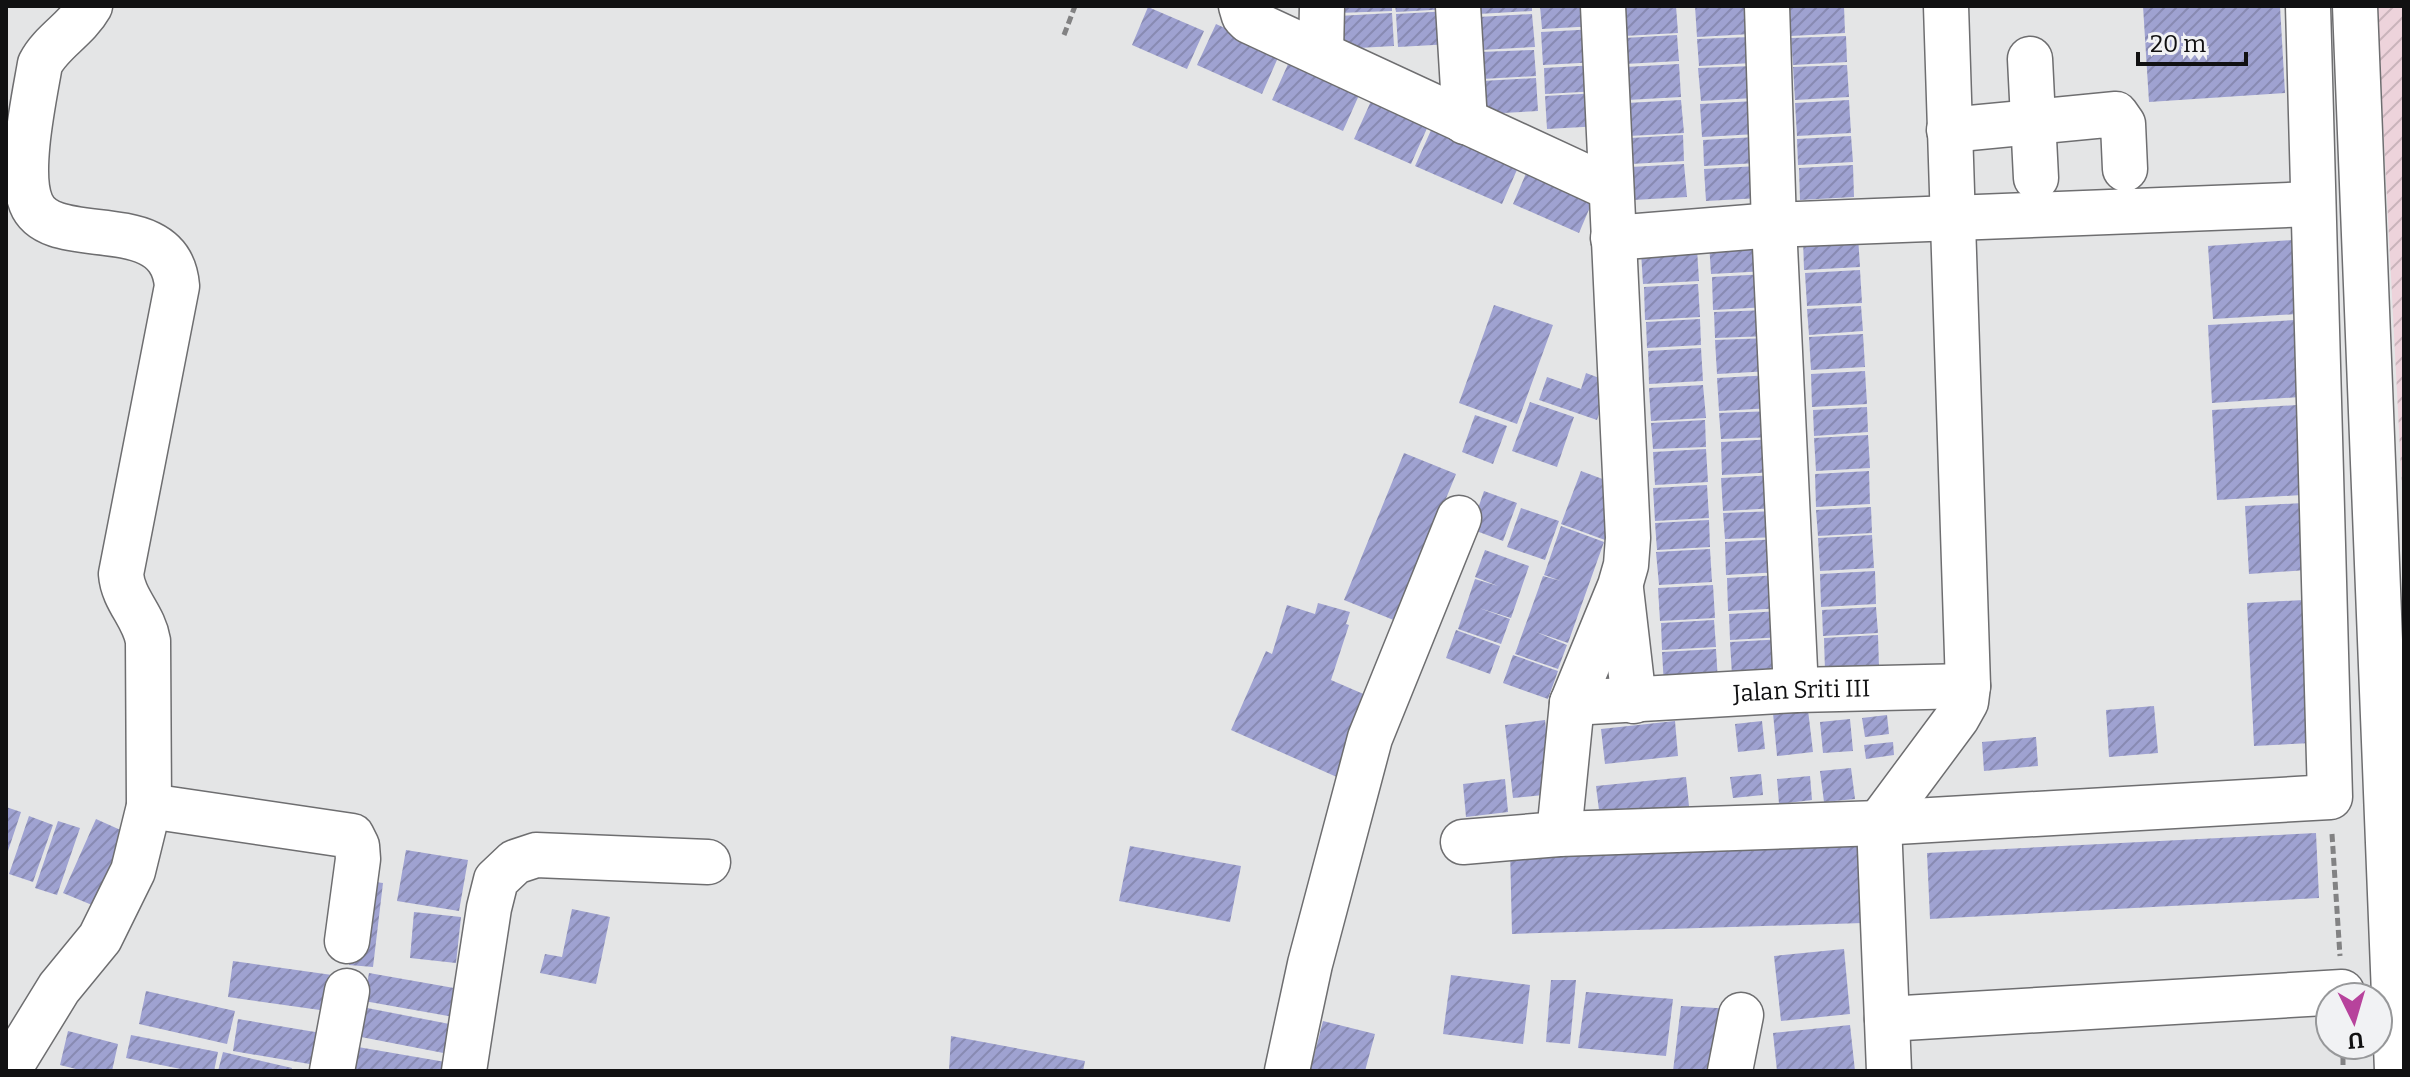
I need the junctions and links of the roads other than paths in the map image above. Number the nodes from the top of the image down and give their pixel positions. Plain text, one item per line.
1 (90, 6) edge
2 (1241, 6) edge
3 (1322, 6) edge
4 (1458, 6) edge
5 (1603, 6) edge
6 (1767, 6) edge
7 (1946, 6) edge
8 (2308, 6) edge
9 (2355, 6) edge
10 (1321, 53) junction
11 (25, 54) edge
12 (2030, 59) dead end
13 (1465, 122) junction
14 (2033, 124) junction
15 (1949, 130) junction
16 (2125, 169) dead end
17 (2036, 178) dead end
18 (1610, 188) junction
19 (2313, 204) junction
20 (1951, 218) junction
21 (1774, 225) junction
22 (1613, 238) junction
23 (1459, 518) dead end
24 (1620, 586) junction
25 (1968, 686) junction
26 (1796, 690) junction
27 (1634, 701) junction
28 (1572, 703) junction
29 (149, 806) junction
30 (1879, 823) junction
31 (1559, 834) junction
32 (1463, 842) dead end
33 (708, 862) dead end
34 (347, 941) dead end
35 (347, 991) dead end
36 (2314, 994) edge
37 (1741, 1015) dead end
38 (1887, 1019) junction
39 (8, 1071) edge
40 (332, 1071) edge
41 (464, 1071) edge
42 (1287, 1071) edge
43 (1730, 1071) edge
44 (1889, 1071) edge
45 (2397, 1071) edge

1 - 11 street
2 - 10 street
3 - 10 street
4 - 13 street
5 - 18 street
6 - 21 street
7 - 15 street
8 - 19 street
9 - 45 street
10 - 13 street
11 - 29 street
12 - 14 street
13 - 18 street
14 - 15 street
14 - 16 street
14 - 17 street
15 - 20 street
18 - 22 street
19 - 20 street
19 - 30 street
20 - 21 street
20 - 25 street
21 - 22 street
21 - 26 street
22 - 24 street
23 - 42 street
24 - 27 street
24 - 28 street
25 - 26 street, Jalan Sriti III
25 - 30 street
26 - 27 street, Jalan Sriti III
27 - 28 street, Jalan Sriti III
28 - 31 street
29 - 34 street
29 - 39 street
30 - 31 street
30 - 38 street
31 - 32 street
33 - 41 street
35 - 40 street
36 - 38 street
37 - 43 street
38 - 44 street

